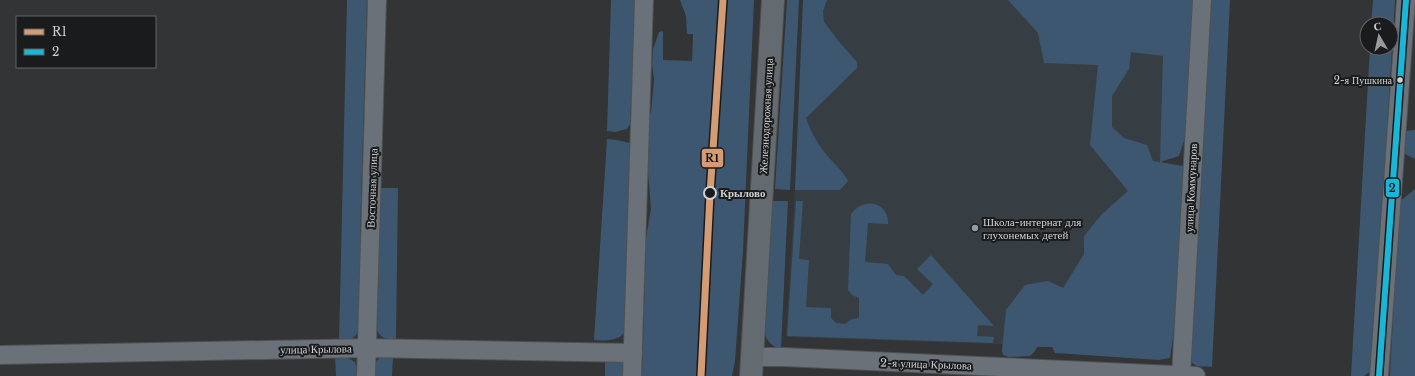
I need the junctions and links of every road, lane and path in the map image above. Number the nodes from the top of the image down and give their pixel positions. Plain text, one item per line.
1 (377, 0) edge
2 (644, 0) edge
3 (773, 0) edge
4 (1202, 0) edge
5 (1406, 0) edge
6 (367, 348) junction
7 (633, 352) junction
8 (0, 355) edge
9 (751, 367) edge
10 (366, 376) edge
11 (632, 376) edge
12 (1186, 376) edge
13 (1380, 376) edge

1 - 6 street, Восточная улица
2 - 7 street
3 - 9 main road, Железнодорожная улица
4 - 12 street, улица Коммунаров
5 - 13 street
6 - 7 street, улица Крылова
6 - 8 street, улица Крылова
6 - 10 street, Восточная улица
7 - 11 street
9 - 12 street, 2-я улица Крылова

